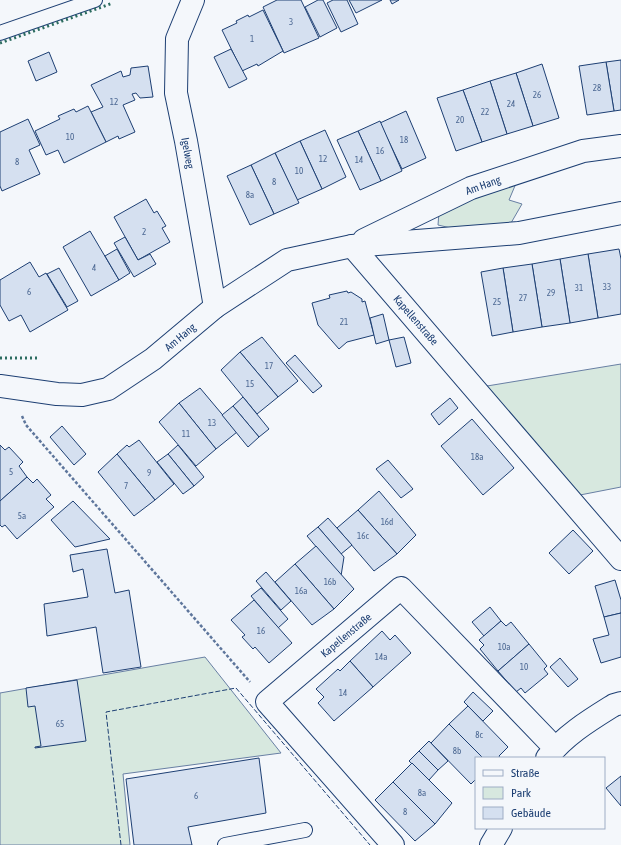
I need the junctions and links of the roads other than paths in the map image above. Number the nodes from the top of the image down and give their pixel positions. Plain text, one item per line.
1 (95, 0) edge
2 (193, 0) edge
3 (0, 33) edge
4 (621, 146) edge
5 (621, 214) edge
6 (352, 246) junction
7 (215, 307) junction
8 (4, 386) edge
9 (621, 559) edge
10 (621, 703) edge
11 (551, 753) edge
12 (500, 829) edge
13 (305, 830) dead end
14 (224, 845) edge
15 (393, 845) edge
16 (491, 845) edge

1 - 3 lane
2 - 7 street, Igelweg
4 - 6 street, Am Hang
5 - 6 street, Am Hang
6 - 7 street, Am Hang
6 - 9 street, Kapellenstraße
7 - 8 street, Am Hang
10 - 11 street, Kapellenstraße
11 - 15 street, Kapellenstraße
12 - 16 street
13 - 14 lane

